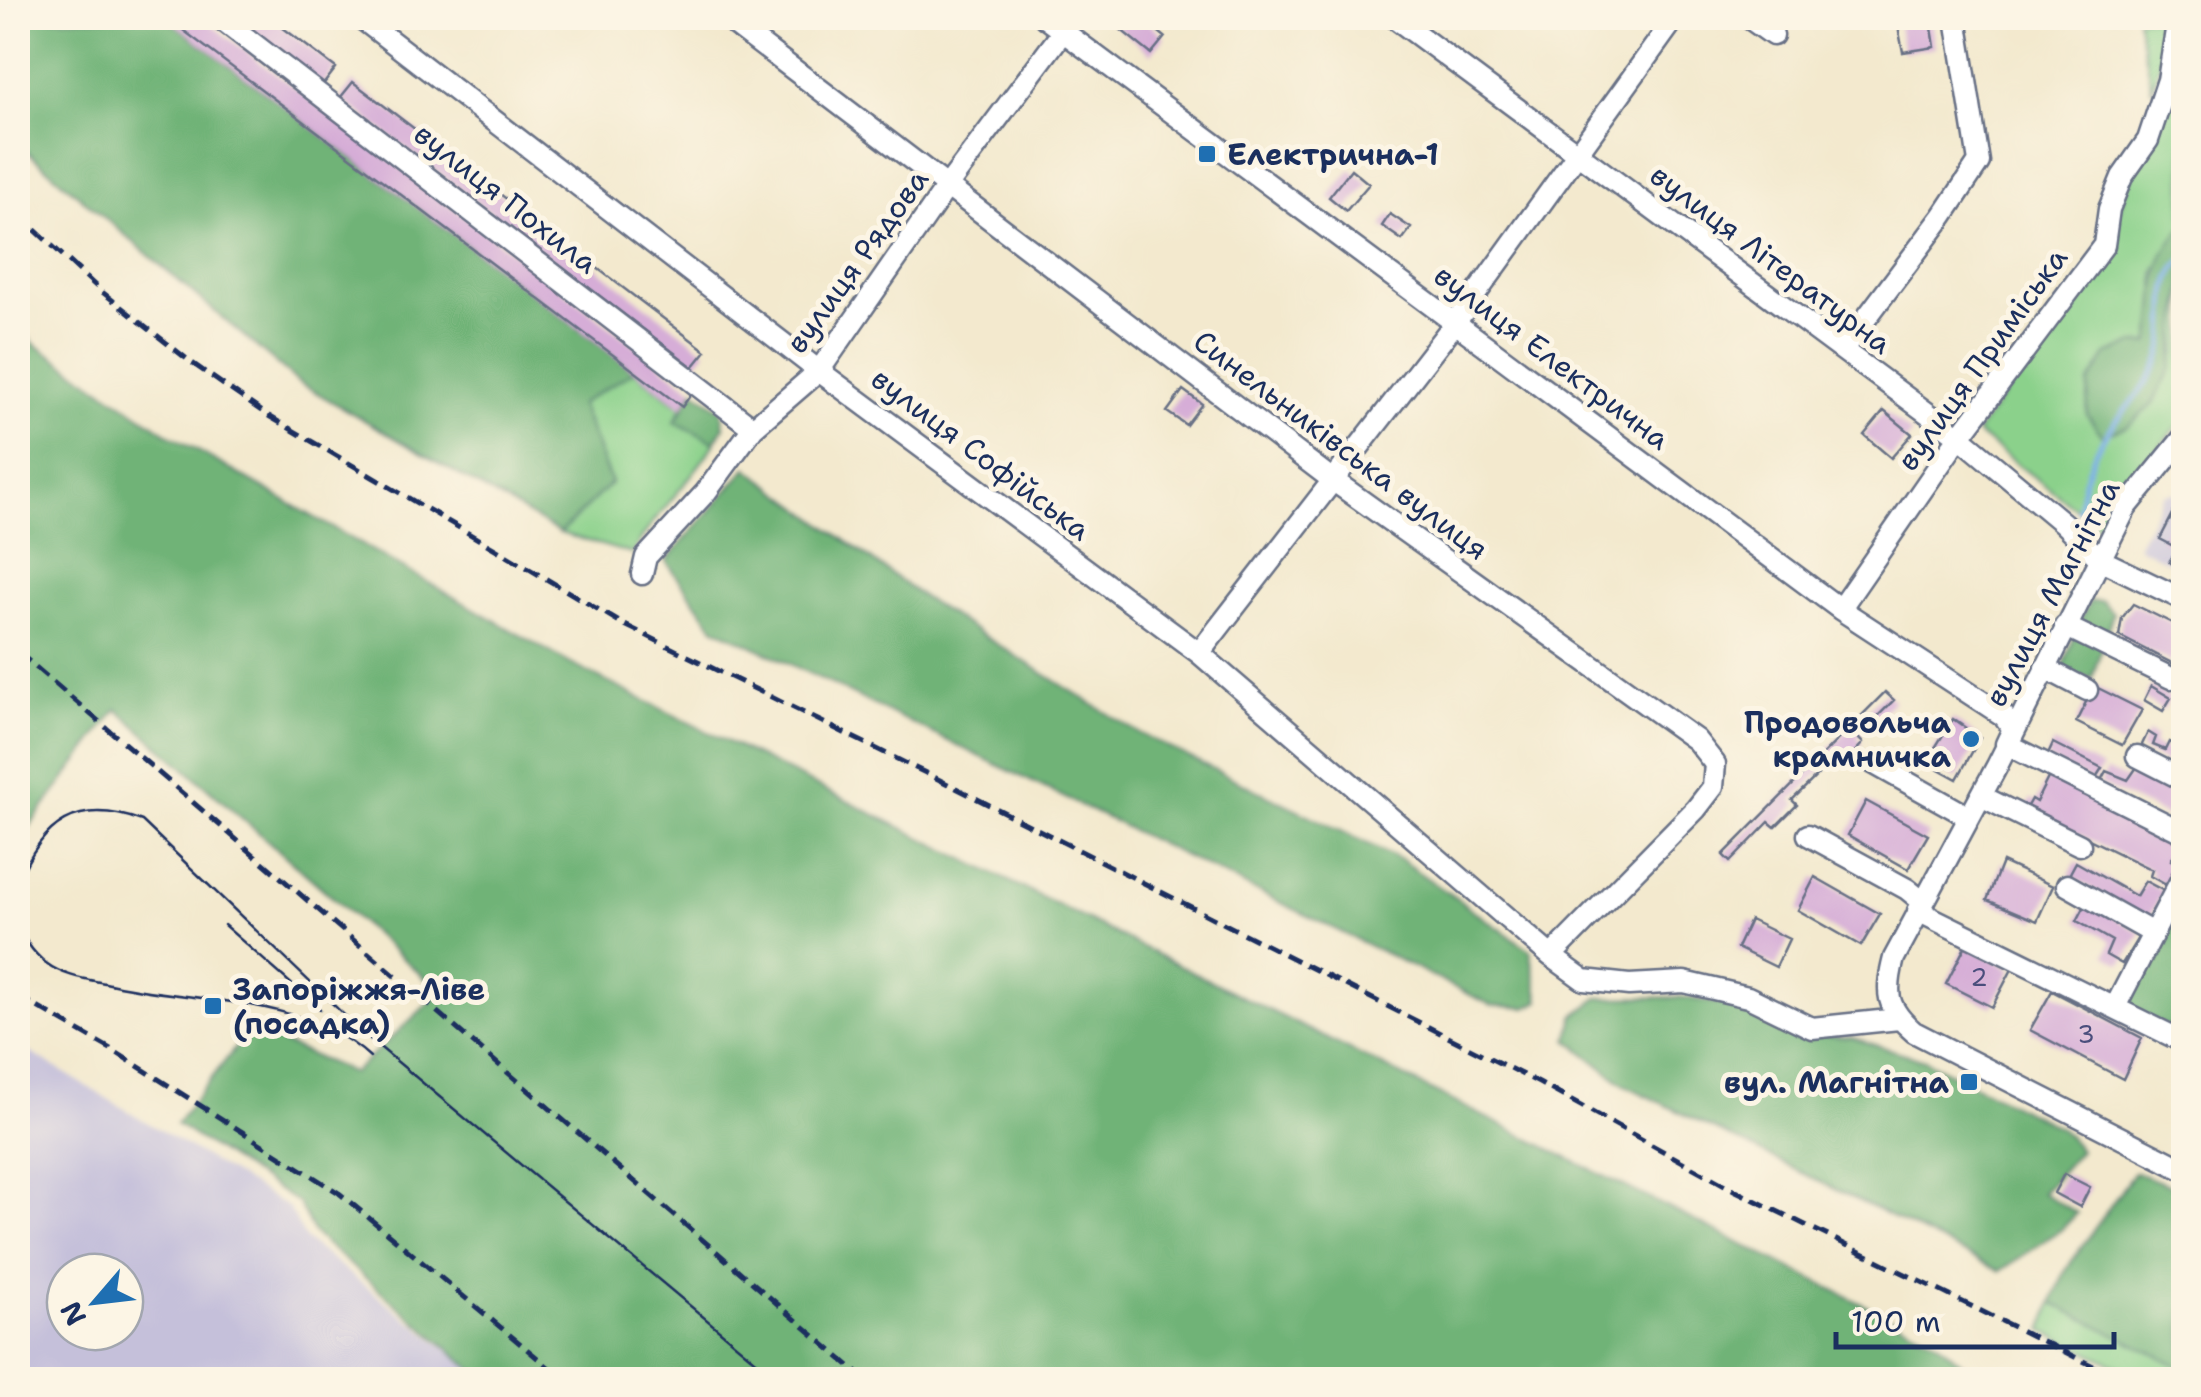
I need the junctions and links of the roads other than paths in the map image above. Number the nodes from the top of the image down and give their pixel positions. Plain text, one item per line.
1 (220, 18) edge
2 (726, 18) edge
3 (1045, 18) edge
4 (1395, 18) edge
5 (1675, 18) edge
6 (1749, 18) edge
7 (1956, 18) edge
8 (2178, 18) edge
9 (375, 21) edge
10 (1068, 24) edge
11 (1773, 35) dead end
12 (1577, 152) junction
13 (948, 185) junction
14 (1455, 323) junction
15 (1843, 349) junction
16 (819, 371) junction
17 (753, 428) junction
18 (1961, 438) junction
19 (2184, 438) edge
20 (1334, 481) junction
21 (2101, 560) junction
22 (642, 574) dead end
23 (2184, 600) edge
24 (1840, 609) junction
25 (2065, 626) junction
26 (1199, 653) junction
27 (2045, 668) junction
28 (2172, 678) dead end
29 (2087, 690) dead end
30 (2010, 736) junction
31 (2137, 756) dead end
32 (1873, 763) dead end
33 (2184, 780) edge
34 (1980, 796) junction
35 (1969, 817) junction
36 (2184, 833) edge
37 (1808, 836) dead end
38 (2080, 845) dead end
39 (2184, 874) edge
40 (2067, 884) dead end
41 (1920, 906) junction
42 (2152, 932) junction
43 (1551, 956) junction
44 (2115, 1008) junction
45 (1894, 1010) junction
46 (2184, 1042) edge
47 (2184, 1170) edge

1 - 17 street, вулиця Похила
2 - 13 street, Синельниківська вулиця
3 - 10 street, вулиця Електрична
4 - 12 street, вулиця Літературна
5 - 12 street
6 - 11 street
7 - 15 street
8 - 18 street, вулиця Приміська
9 - 16 street, вулиця Софійська
10 - 13 street, вулиця Рядова
10 - 14 street, вулиця Електрична
12 - 14 street
12 - 15 street, вулиця Літературна
13 - 16 street, вулиця Рядова
13 - 20 street, Синельниківська вулиця
14 - 20 street
14 - 24 street, вулиця Електрична
15 - 18 street, вулиця Літературна
16 - 17 street, вулиця Рядова
16 - 26 street, вулиця Софійська
17 - 22 street, вулиця Рядова
18 - 21 street, вулиця Літературна
18 - 24 street, вулиця Приміська
19 - 21 street, вулиця Магнітна
20 - 26 street
20 - 43 street, Синельниківська вулиця
21 - 23 street, вулиця Літературна
21 - 25 street, вулиця Магнітна
24 - 30 street, вулиця Електрична
25 - 27 street, вулиця Магнітна
25 - 28 street
26 - 43 street, вулиця Софійська
27 - 29 street
27 - 30 street, вулиця Магнітна
30 - 34 street, вулиця Магнітна
30 - 36 street, вулиця Електрична
31 - 33 street
32 - 35 street
34 - 35 street, вулиця Магнітна
34 - 38 street
35 - 41 street, вулиця Магнітна
37 - 41 street
39 - 42 street
40 - 42 street
41 - 44 street
41 - 45 street, вулиця Магнітна
42 - 44 street
43 - 45 street, вулиця Софійська
44 - 46 street
45 - 47 street

